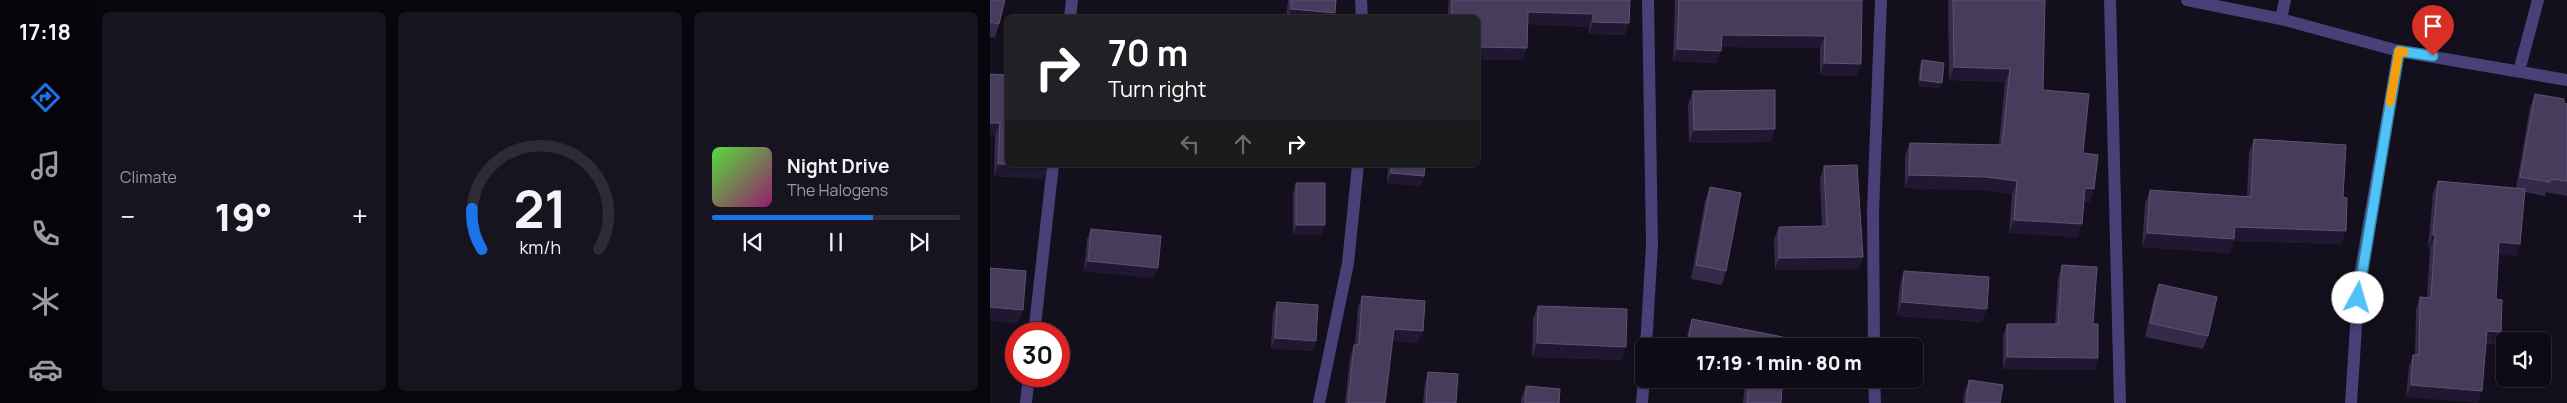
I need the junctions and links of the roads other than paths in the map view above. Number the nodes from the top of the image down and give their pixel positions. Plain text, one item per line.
1 (1072, 0) edge
2 (1361, 0) edge
3 (1648, 0) edge
4 (1881, 0) edge
5 (2110, 0) edge
6 (2187, 0) edge
7 (2285, 0) edge
8 (2538, 0) edge
9 (1070, 15) edge
10 (1362, 15) edge
11 (2281, 18) junction
12 (2399, 51) junction
13 (2519, 71) junction
14 (2567, 80) edge
15 (1053, 167) edge
16 (1358, 167) edge
17 (1035, 322) edge
18 (1646, 338) edge
19 (1874, 338) edge
20 (1028, 387) edge
21 (1643, 388) edge
22 (1874, 388) edge
23 (1026, 403) edge
24 (1319, 403) edge
25 (1642, 403) edge
26 (1875, 403) edge
27 (2120, 403) edge
28 (2351, 403) edge

1 - 9 street
2 - 10 street
3 - 18 street
4 - 19 street
5 - 27 street
6 - 11 street
7 - 11 street
8 - 13 street
11 - 12 street
12 - 13 street
12 - 28 street
13 - 14 street
15 - 17 street
16 - 24 street
20 - 23 street
21 - 25 street
22 - 26 street

